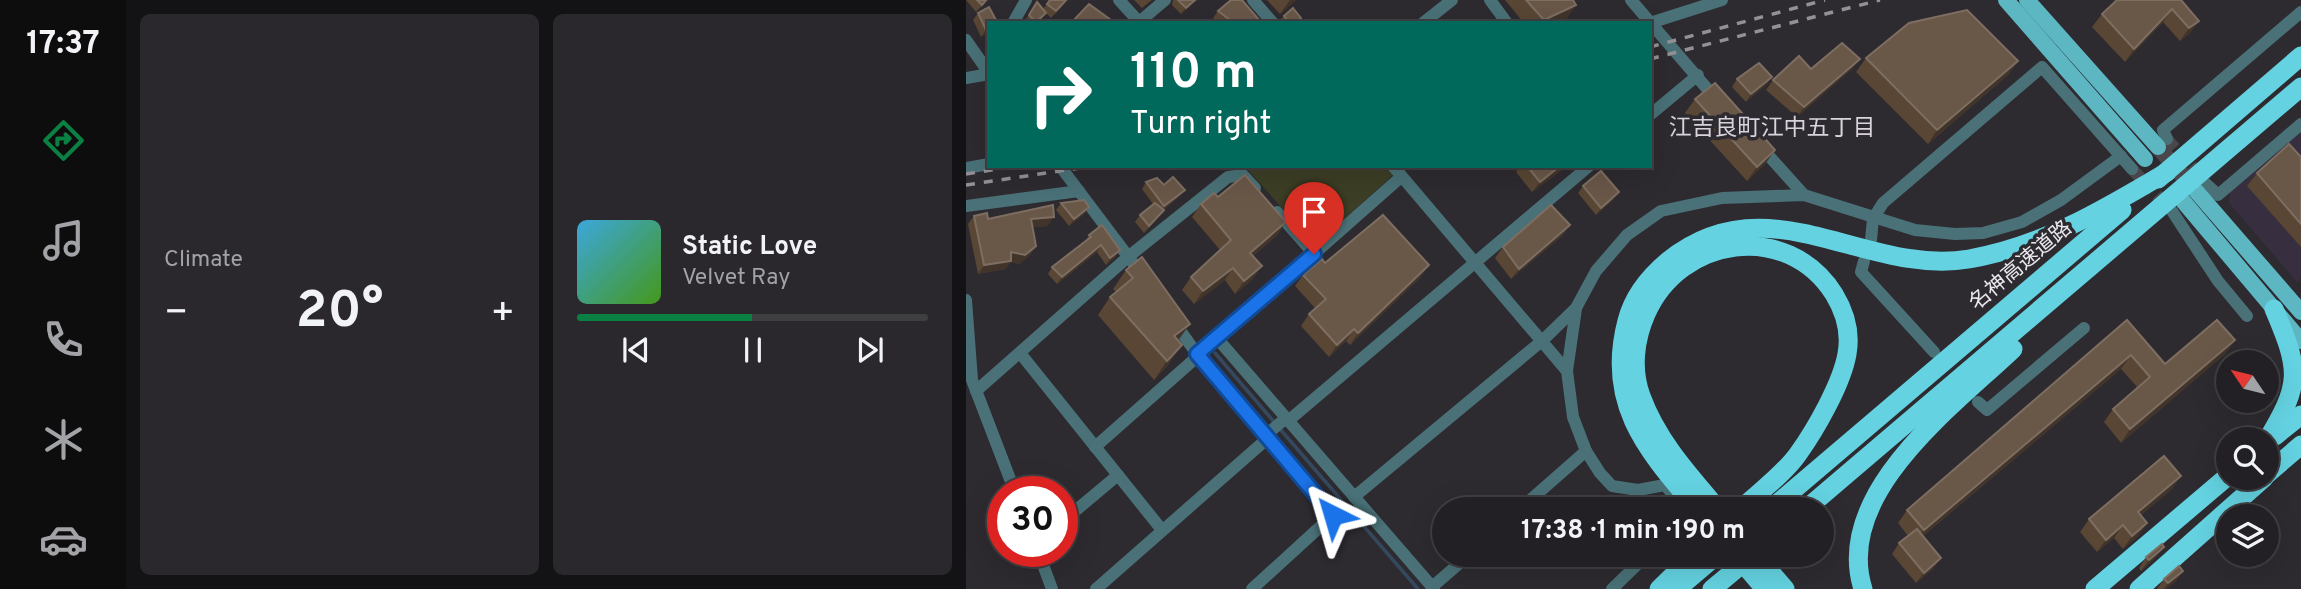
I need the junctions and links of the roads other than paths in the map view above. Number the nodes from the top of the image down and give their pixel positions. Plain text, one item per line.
1 (1026, 0) edge
2 (1119, 0) edge
3 (1165, 0) edge
4 (1452, 0) edge
5 (1490, 0) edge
6 (1631, 0) edge
7 (1722, 0) edge
8 (2006, 0) edge
9 (2027, 0) edge
10 (1254, 1) edge
11 (2301, 12) edge
12 (1014, 21) edge
13 (1138, 21) edge
14 (1140, 21) edge
15 (1271, 21) edge
16 (1426, 21) edge
17 (1506, 21) edge
18 (1649, 21) edge
19 (1652, 23) edge
20 (1652, 24) edge
21 (966, 40) edge
22 (2301, 56) edge
23 (2062, 63) junction
24 (987, 71) edge
25 (987, 74) edge
26 (2048, 74) junction
27 (1698, 75) junction
28 (966, 78) edge
29 (2301, 87) edge
30 (1726, 109) edge
31 (1652, 113) edge
32 (2301, 124) edge
33 (1752, 137) edge
34 (2162, 143) joint
35 (2121, 156) junction
36 (987, 164) edge
37 (2138, 164) joint
38 (966, 168) edge
39 (1062, 168) edge
40 (1587, 168) edge
41 (1397, 171) edge
42 (2167, 172) junction
43 (1079, 191) junction
44 (1804, 195) junction
45 (2184, 198) junction
46 (966, 206) edge
47 (1873, 219) junction
48 (1871, 240) dead end
49 (1314, 254) junction
50 (1128, 257) junction
51 (1864, 261) dead end
52 (1474, 262) junction
53 (1147, 283) edge
54 (966, 300) edge
55 (1576, 308) junction
56 (2274, 309) junction
57 (2301, 312) edge
58 (1168, 313) edge
59 (2247, 316) dead end
60 (2084, 328) dead end
61 (1216, 337) junction
62 (1543, 340) junction
63 (2301, 341) edge
64 (1934, 352) dead end
65 (1020, 353) junction
66 (1197, 354) junction
67 (1567, 371) junction
68 (971, 384) edge
69 (1978, 402) dead end
70 (2301, 415) edge
71 (1285, 420) junction
72 (2276, 427) edge
73 (2279, 433) edge
74 (1268, 435) junction
75 (2301, 445) edge
76 (1095, 447) junction
77 (1586, 451) junction
78 (1668, 463) junction
79 (2279, 465) edge
80 (1118, 475) junction
81 (1008, 476) edge
82 (2216, 486) edge
83 (2250, 490) edge
84 (1353, 497) junction
85 (1534, 497) edge
86 (1675, 497) edge
87 (1689, 497) edge
88 (1705, 497) edge
89 (1754, 497) edge
90 (1785, 497) edge
91 (1821, 497) edge
92 (1078, 509) edge
93 (1162, 530) junction
94 (1044, 567) edge
95 (1456, 567) edge
96 (1635, 567) edge
97 (1682, 567) edge
98 (1703, 567) edge
99 (1739, 567) edge
100 (1746, 567) edge
101 (1765, 567) edge
102 (1433, 588) edge
103 (1052, 589) edge
104 (1096, 589) edge
105 (1252, 589) edge
106 (1612, 589) edge
107 (1659, 589) edge
108 (1677, 589) edge
109 (1712, 589) edge
110 (1765, 589) edge
111 (1786, 589) edge
112 (1863, 589) edge
113 (2095, 589) edge
114 (2139, 589) edge

1 - 12 street
2 - 13 street
3 - 14 street
4 - 16 street
5 - 17 street
6 - 18 street
7 - 19 street
8 - 23 main road
9 - 34 main road
10 - 15 street
11 - 34 street
20 - 27 street
21 - 24 street
22 - 42 highway, 名神高速道路
23 - 26 street
23 - 37 main road
25 - 28 street
26 - 35 street
26 - 47 street
27 - 30 street
27 - 31 street
29 - 45 highway
32 - 45 street
33 - 44 street
35 - 37 street
35 - 47 street
36 - 38 street
39 - 43 street
40 - 52 street
41 - 49 street
41 - 52 street
42 - 78 highway
42 - 90 highway, 名神高速道路
43 - 46 street
43 - 50 street
44 - 47 street
44 - 55 street
45 - 56 main road
45 - 57 main road
45 - 59 street
45 - 91 highway
45 - 112 highway
47 - 48 street
49 - 50 street
49 - 61 street
50 - 53 street
50 - 65 street
51 - 64 street
52 - 62 street
52 - 71 street
54 - 68 street
55 - 62 street
55 - 67 street
56 - 63 main road
56 - 72 highway
58 - 66 street
60 - 69 street
61 - 66 street
61 - 71 street
62 - 67 street
62 - 84 street
65 - 68 street
65 - 76 street
66 - 74 street
66 - 76 street
67 - 77 street
68 - 81 street
70 - 73 highway
71 - 74 street
71 - 84 street
74 - 93 street
74 - 105 street
75 - 79 highway
76 - 80 street
77 - 85 street
77 - 86 street
78 - 87 highway
78 - 88 highway
78 - 89 highway
80 - 92 street
80 - 93 street
82 - 113 highway
83 - 114 highway
84 - 102 street
93 - 104 street
94 - 103 street
95 - 102 street
96 - 106 street
97 - 107 highway
98 - 108 highway
99 - 109 highway
100 - 110 highway, bridge
101 - 111 highway

